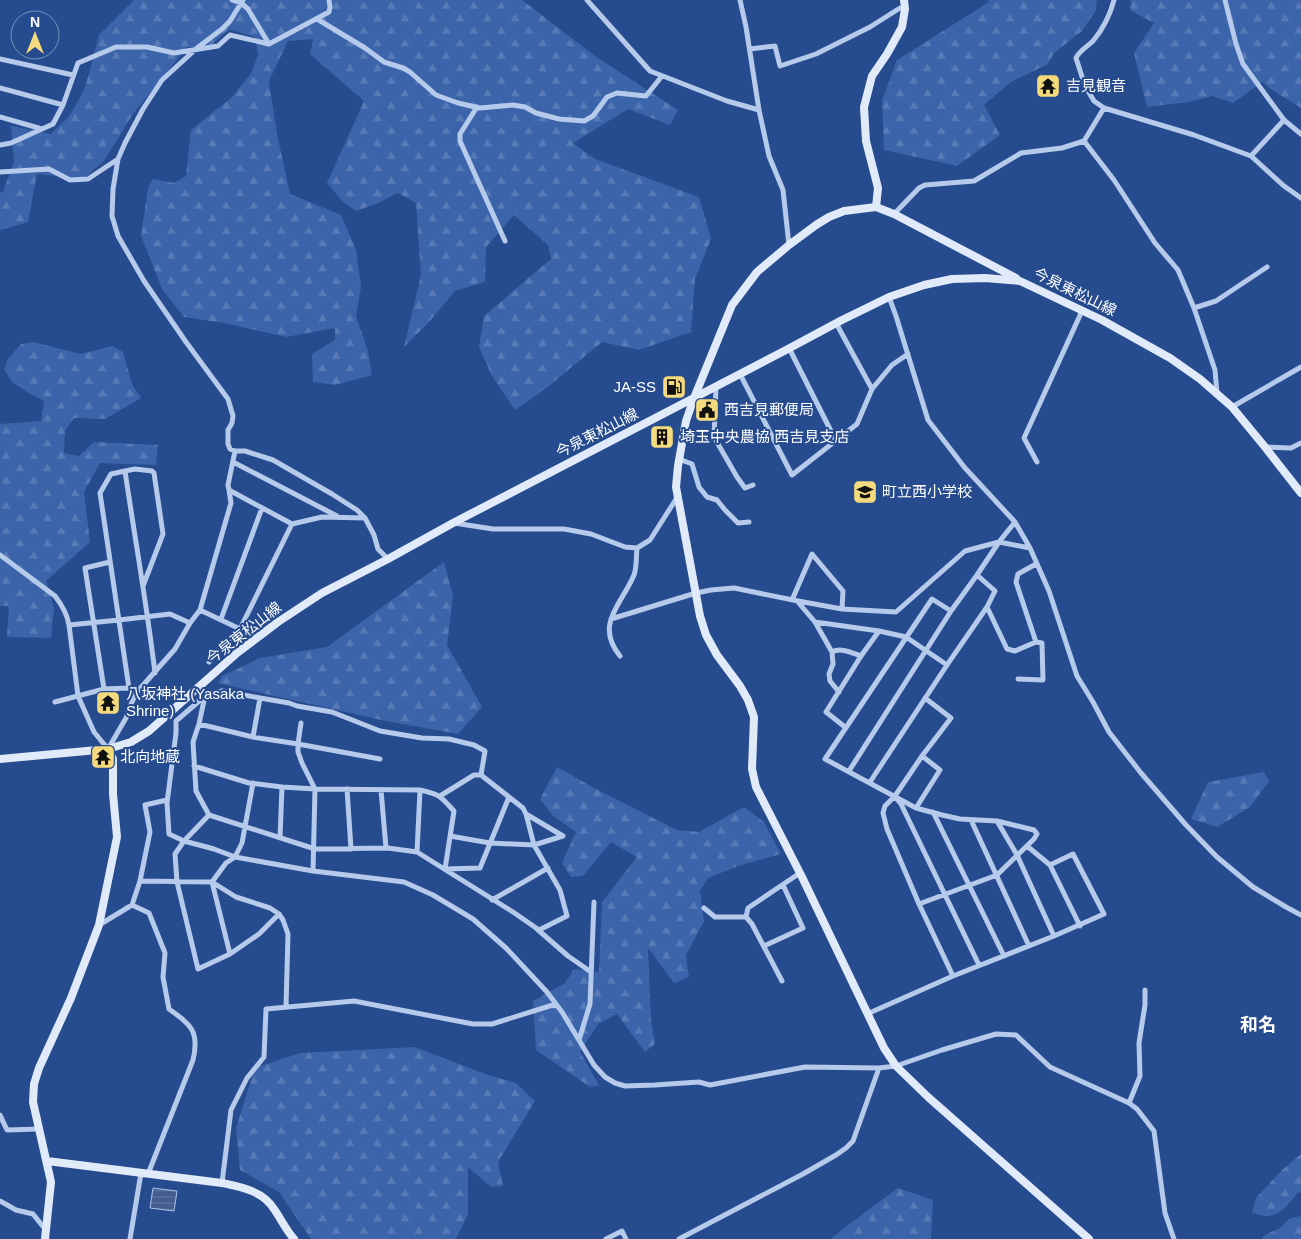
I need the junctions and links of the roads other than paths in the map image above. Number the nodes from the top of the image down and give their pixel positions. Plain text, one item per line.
1 (232, 0) edge
2 (329, 0) edge
3 (587, 0) edge
4 (740, 0) edge
5 (904, 0) edge
6 (1114, 0) edge
7 (1225, 0) edge
8 (242, 2) edge
9 (905, 10) junction
10 (317, 18) junction
11 (269, 44) junction
12 (197, 48) junction
13 (750, 49) junction
14 (0, 60) edge
15 (73, 75) junction
16 (662, 76) junction
17 (0, 88) edge
18 (63, 105) junction
19 (477, 107) junction
20 (1104, 108) junction
21 (759, 110) junction
22 (0, 117) edge
23 (1284, 120) junction
24 (42, 129) junction
25 (1301, 134) edge
26 (1084, 141) junction
27 (0, 145) edge
28 (1251, 156) junction
29 (118, 160) junction
30 (0, 172) edge
31 (1301, 198) edge
32 (876, 208) junction
33 (894, 214) junction
34 (505, 241) dead end
35 (789, 245) junction
36 (1267, 267) dead end
37 (1020, 280) junction
38 (889, 297) junction
39 (1194, 308) junction
40 (1082, 310) junction
41 (836, 323) junction
42 (789, 348) junction
43 (908, 354) junction
44 (1301, 367) edge
45 (740, 374) junction
46 (716, 386) junction
47 (872, 389) junction
48 (1217, 393) junction
49 (694, 398) junction
50 (1232, 407) junction
51 (836, 441) junction
52 (1301, 443) edge
53 (1265, 446) junction
54 (235, 450) junction
55 (679, 459) junction
56 (233, 462) junction
57 (1037, 462) dead end
58 (125, 471) junction
59 (753, 485) dead end
60 (229, 490) junction
61 (1301, 493) edge
62 (678, 496) junction
63 (262, 508) junction
64 (339, 517) junction
65 (365, 518) junction
66 (749, 522) dead end
67 (1015, 522) junction
68 (453, 523) junction
69 (292, 524) junction
70 (999, 542) junction
71 (637, 548) junction
72 (1030, 548) junction
73 (0, 555) edge
74 (388, 559) junction
75 (110, 562) junction
76 (1036, 564) junction
77 (977, 575) junction
78 (143, 586) junction
79 (696, 593) junction
80 (795, 601) junction
81 (987, 607) junction
82 (842, 609) junction
83 (200, 610) junction
84 (951, 611) junction
85 (148, 616) junction
86 (611, 618) junction
87 (220, 619) junction
88 (119, 620) junction
89 (93, 622) junction
90 (815, 622) junction
91 (190, 623) junction
92 (69, 625) junction
93 (240, 629) junction
94 (879, 631) junction
95 (906, 638) junction
96 (1036, 642) junction
97 (832, 652) junction
98 (926, 652) junction
99 (620, 656) dead end
100 (861, 656) junction
101 (210, 662) dead end
102 (947, 665) junction
103 (155, 673) junction
104 (1018, 679) dead end
105 (129, 688) junction
106 (104, 690) junction
107 (137, 692) junction
108 (839, 692) junction
109 (78, 696) junction
110 (205, 696) junction
111 (260, 698) junction
112 (925, 698) junction
113 (55, 702) dead end
114 (165, 716) junction
115 (176, 721) junction
116 (301, 723) dead end
117 (199, 724) junction
118 (845, 727) junction
119 (253, 737) junction
120 (298, 744) junction
121 (108, 749) junction
122 (922, 756) junction
123 (0, 759) edge
124 (380, 759) dead end
125 (194, 766) junction
126 (849, 771) junction
127 (481, 775) junction
128 (870, 782) junction
129 (253, 783) junction
130 (282, 787) junction
131 (315, 789) junction
132 (347, 789) junction
133 (381, 790) junction
134 (420, 790) junction
135 (440, 796) junction
136 (895, 796) junction
137 (508, 797) junction
138 (167, 800) junction
139 (916, 808) junction
140 (933, 812) junction
141 (526, 814) junction
142 (208, 815) junction
143 (971, 820) junction
144 (997, 820) junction
145 (245, 827) junction
146 (450, 836) junction
147 (280, 838) junction
148 (184, 841) junction
149 (490, 843) junction
150 (534, 845) junction
151 (1026, 846) junction
152 (386, 848) junction
153 (314, 849) junction
154 (352, 849) junction
155 (417, 852) junction
156 (1017, 855) junction
157 (235, 857) junction
158 (1050, 864) junction
159 (548, 868) junction
160 (445, 869) junction
161 (313, 871) junction
162 (800, 873) junction
163 (997, 875) junction
164 (140, 881) junction
165 (177, 882) junction
166 (212, 882) junction
167 (783, 885) junction
168 (970, 886) junction
169 (944, 894) junction
170 (492, 900) junction
171 (594, 902) dead end
172 (919, 904) junction
173 (132, 905) junction
174 (704, 908) dead end
175 (280, 914) junction
176 (1301, 914) edge
177 (746, 917) junction
178 (99, 925) junction
179 (1080, 926) junction
180 (537, 929) junction
181 (1054, 936) junction
182 (764, 946) junction
183 (1029, 946) junction
184 (230, 954) junction
185 (1004, 956) junction
186 (979, 966) junction
187 (591, 972) junction
188 (953, 976) junction
189 (782, 981) dead end
190 (1146, 990) dead end
191 (556, 1004) junction
192 (286, 1007) junction
193 (867, 1014) junction
194 (579, 1040) junction
195 (896, 1066) junction
196 (879, 1068) junction
197 (1129, 1103) junction
198 (0, 1115) edge
199 (39, 1129) junction
200 (47, 1161) junction
201 (144, 1173) junction
202 (222, 1183) junction
203 (0, 1201) edge
204 (45, 1229) junction
205 (688, 1234) junction
206 (44, 1239) edge
207 (130, 1239) edge
208 (294, 1239) edge
209 (606, 1239) edge
210 (626, 1239) edge
211 (679, 1239) edge
212 (692, 1239) edge
213 (1089, 1239) edge
214 (1174, 1239) edge

1 - 8 street
2 - 10 street
3 - 16 street
4 - 13 street
5 - 9 street
6 - 20 street
7 - 23 street
8 - 11 street
8 - 12 street
9 - 13 street
9 - 32 street
10 - 11 street
10 - 19 street
11 - 12 street
12 - 15 street
12 - 29 street
13 - 21 street
14 - 15 street
15 - 18 street
16 - 19 street
16 - 21 street
17 - 18 street
18 - 24 street
19 - 34 street
20 - 26 street
20 - 28 street
21 - 35 street
22 - 24 street
23 - 25 street
23 - 28 street
24 - 27 street
26 - 33 street
26 - 39 street
28 - 31 street
29 - 30 street
29 - 54 street
32 - 33 street
32 - 35 street
33 - 37 street
35 - 49 street
36 - 39 street
37 - 38 street, 今泉東松山線
37 - 40 street, 今泉東松山線
38 - 41 street, 今泉東松山線
38 - 43 street
39 - 48 street
40 - 48 street, 今泉東松山線
40 - 57 street
41 - 42 street, 今泉東松山線
41 - 47 street
42 - 45 street, 今泉東松山線
42 - 51 street
43 - 47 street
43 - 67 street
44 - 50 street
45 - 46 street, 今泉東松山線
45 - 51 street
46 - 49 street, 今泉東松山線
46 - 59 street
47 - 51 street
48 - 50 street, 今泉東松山線
49 - 55 street
49 - 68 street, 今泉東松山線
50 - 53 street, 今泉東松山線
52 - 53 street
53 - 61 street, 今泉東松山線
54 - 56 street
54 - 65 street
55 - 62 street
55 - 66 street
56 - 60 street
56 - 64 street
58 - 75 street
58 - 78 street
58 - 78 street
60 - 63 street
60 - 83 street
62 - 71 street
62 - 79 street
63 - 69 street
63 - 87 street
64 - 65 street
64 - 69 street
65 - 74 street
67 - 70 street
67 - 72 street
68 - 71 street
68 - 74 street, 今泉東松山線
69 - 93 street
70 - 72 street
70 - 77 street
70 - 82 street
71 - 86 street
72 - 76 street
73 - 92 street
74 - 114 street, 今泉東松山線
75 - 88 street
75 - 89 street
76 - 96 street
76 - 176 street
77 - 81 street
77 - 84 street
78 - 85 street
79 - 80 street
79 - 86 street
79 - 162 street
80 - 82 street
80 - 82 street
80 - 90 street
81 - 96 street
81 - 102 street
83 - 87 street
83 - 91 street
84 - 95 street
84 - 98 street
85 - 88 street
85 - 91 street
85 - 103 street
86 - 99 street
87 - 93 street
88 - 89 street
88 - 105 street
89 - 92 street
89 - 106 street
90 - 94 street
90 - 97 street
91 - 103 street
92 - 109 street
93 - 101 street
94 - 95 street
94 - 100 street
95 - 98 street
95 - 118 street
96 - 104 street
97 - 100 street
97 - 108 street
98 - 102 street
98 - 126 street
100 - 108 street
102 - 112 street
103 - 107 street
105 - 106 street
105 - 107 street
106 - 109 street
107 - 121 street
108 - 118 street
109 - 113 street
109 - 121 street
110 - 111 street
110 - 115 street
110 - 117 street
111 - 119 street
111 - 127 street
112 - 122 street
112 - 128 street
114 - 115 street
114 - 121 street, 今泉東松山線
115 - 138 street
116 - 120 street
117 - 119 street
117 - 125 street
118 - 126 street
119 - 120 street
120 - 124 street
120 - 131 street
121 - 123 street, 今泉東松山線
121 - 178 street
122 - 136 street
122 - 139 street
125 - 129 street
125 - 142 street
126 - 128 street
127 - 135 street
127 - 137 street
128 - 136 street
129 - 130 street
129 - 145 street
130 - 131 street
130 - 147 street
131 - 132 street
131 - 153 street
132 - 133 street
132 - 154 street
133 - 134 street
133 - 152 street
134 - 135 street
134 - 155 street
135 - 146 street
136 - 139 street
136 - 169 street
136 - 172 street
137 - 141 street
137 - 149 street
138 - 148 street
138 - 164 street
139 - 140 street
140 - 143 street
140 - 168 street
141 - 150 street
141 - 150 street
142 - 145 street
142 - 148 street
143 - 144 street
143 - 163 street
144 - 151 street
144 - 156 street
145 - 147 street
145 - 157 street
146 - 149 street
146 - 160 street
147 - 153 street
148 - 157 street
148 - 165 street
149 - 150 street
149 - 160 street
150 - 159 street
151 - 156 street
151 - 158 street
152 - 154 street
152 - 155 street
153 - 154 street
153 - 161 street
155 - 160 street
156 - 163 street
156 - 181 street
157 - 161 street
157 - 166 street
158 - 179 street
158 - 179 street
159 - 170 street
159 - 180 street
160 - 170 street
161 - 191 street
162 - 167 street
162 - 193 street
163 - 168 street
163 - 183 street
164 - 165 street
164 - 173 street
165 - 166 street
165 - 184 street
166 - 175 street
166 - 184 street
167 - 177 street
167 - 182 street
168 - 169 street
168 - 185 street
169 - 172 street
169 - 186 street
170 - 180 street
171 - 187 street
172 - 188 street
173 - 178 street
173 - 201 street
174 - 177 street
175 - 184 street
175 - 192 street
177 - 182 street
178 - 199 street
179 - 181 street
180 - 187 street
181 - 183 street
182 - 189 street
183 - 185 street
185 - 186 street
186 - 188 street
187 - 194 street
188 - 193 street
190 - 197 street
191 - 192 street
191 - 194 street
192 - 202 street
193 - 195 street
194 - 196 street
195 - 196 street
195 - 197 street
195 - 213 street
196 - 205 street
197 - 214 street
198 - 199 street
199 - 200 street
200 - 201 street
200 - 204 street
201 - 202 street
201 - 207 street
202 - 208 street
203 - 204 street
204 - 206 street
205 - 211 street
205 - 212 street
209 - 210 street

